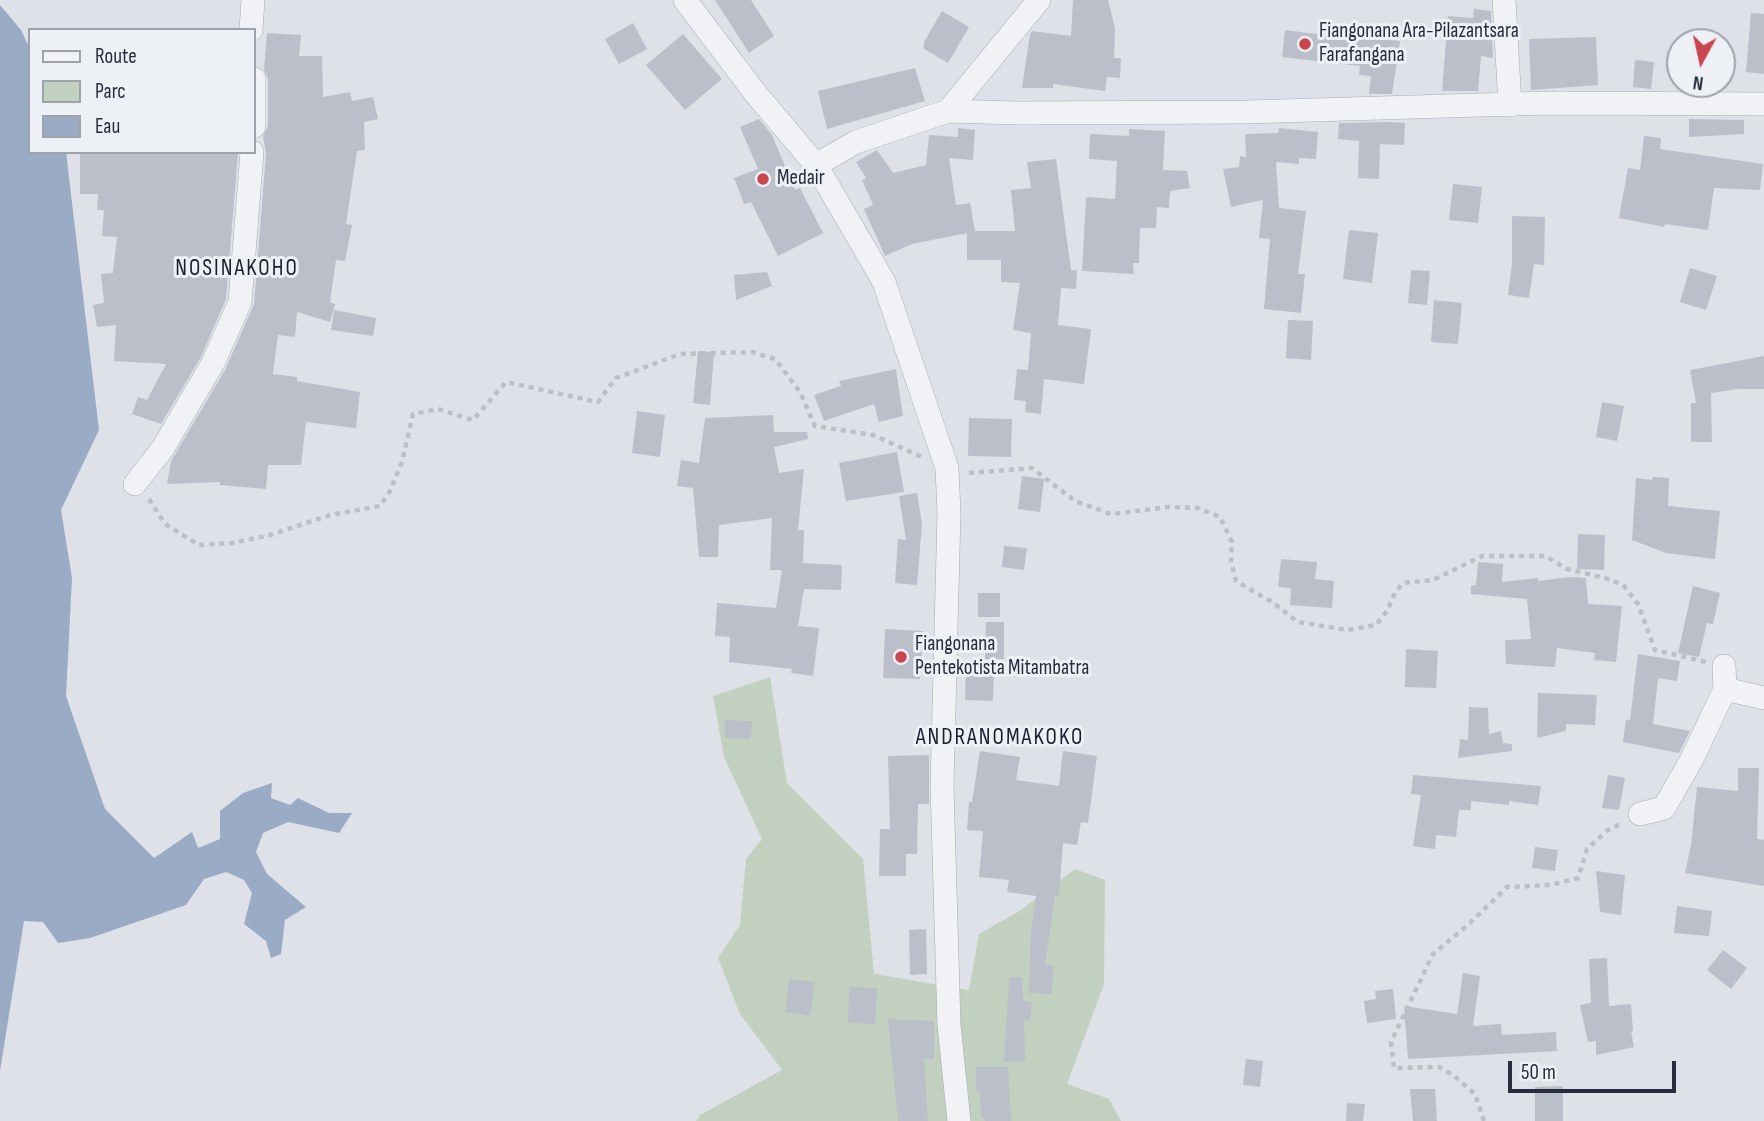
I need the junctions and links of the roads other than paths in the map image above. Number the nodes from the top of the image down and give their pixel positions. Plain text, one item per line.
1 (253, 0) edge
2 (685, 0) edge
3 (1039, 0) edge
4 (1504, 0) edge
5 (251, 28) edge
6 (1764, 104) edge
7 (1510, 105) junction
8 (948, 111) junction
9 (252, 154) edge
10 (816, 165) junction
11 (135, 484) road end
12 (1764, 698) edge
13 (1640, 814) road end
14 (959, 1121) edge

1 - 5 street
2 - 10 street
3 - 8 street
4 - 7 street
6 - 7 street
7 - 8 street
8 - 10 street
9 - 11 street
10 - 14 street
12 - 13 street

